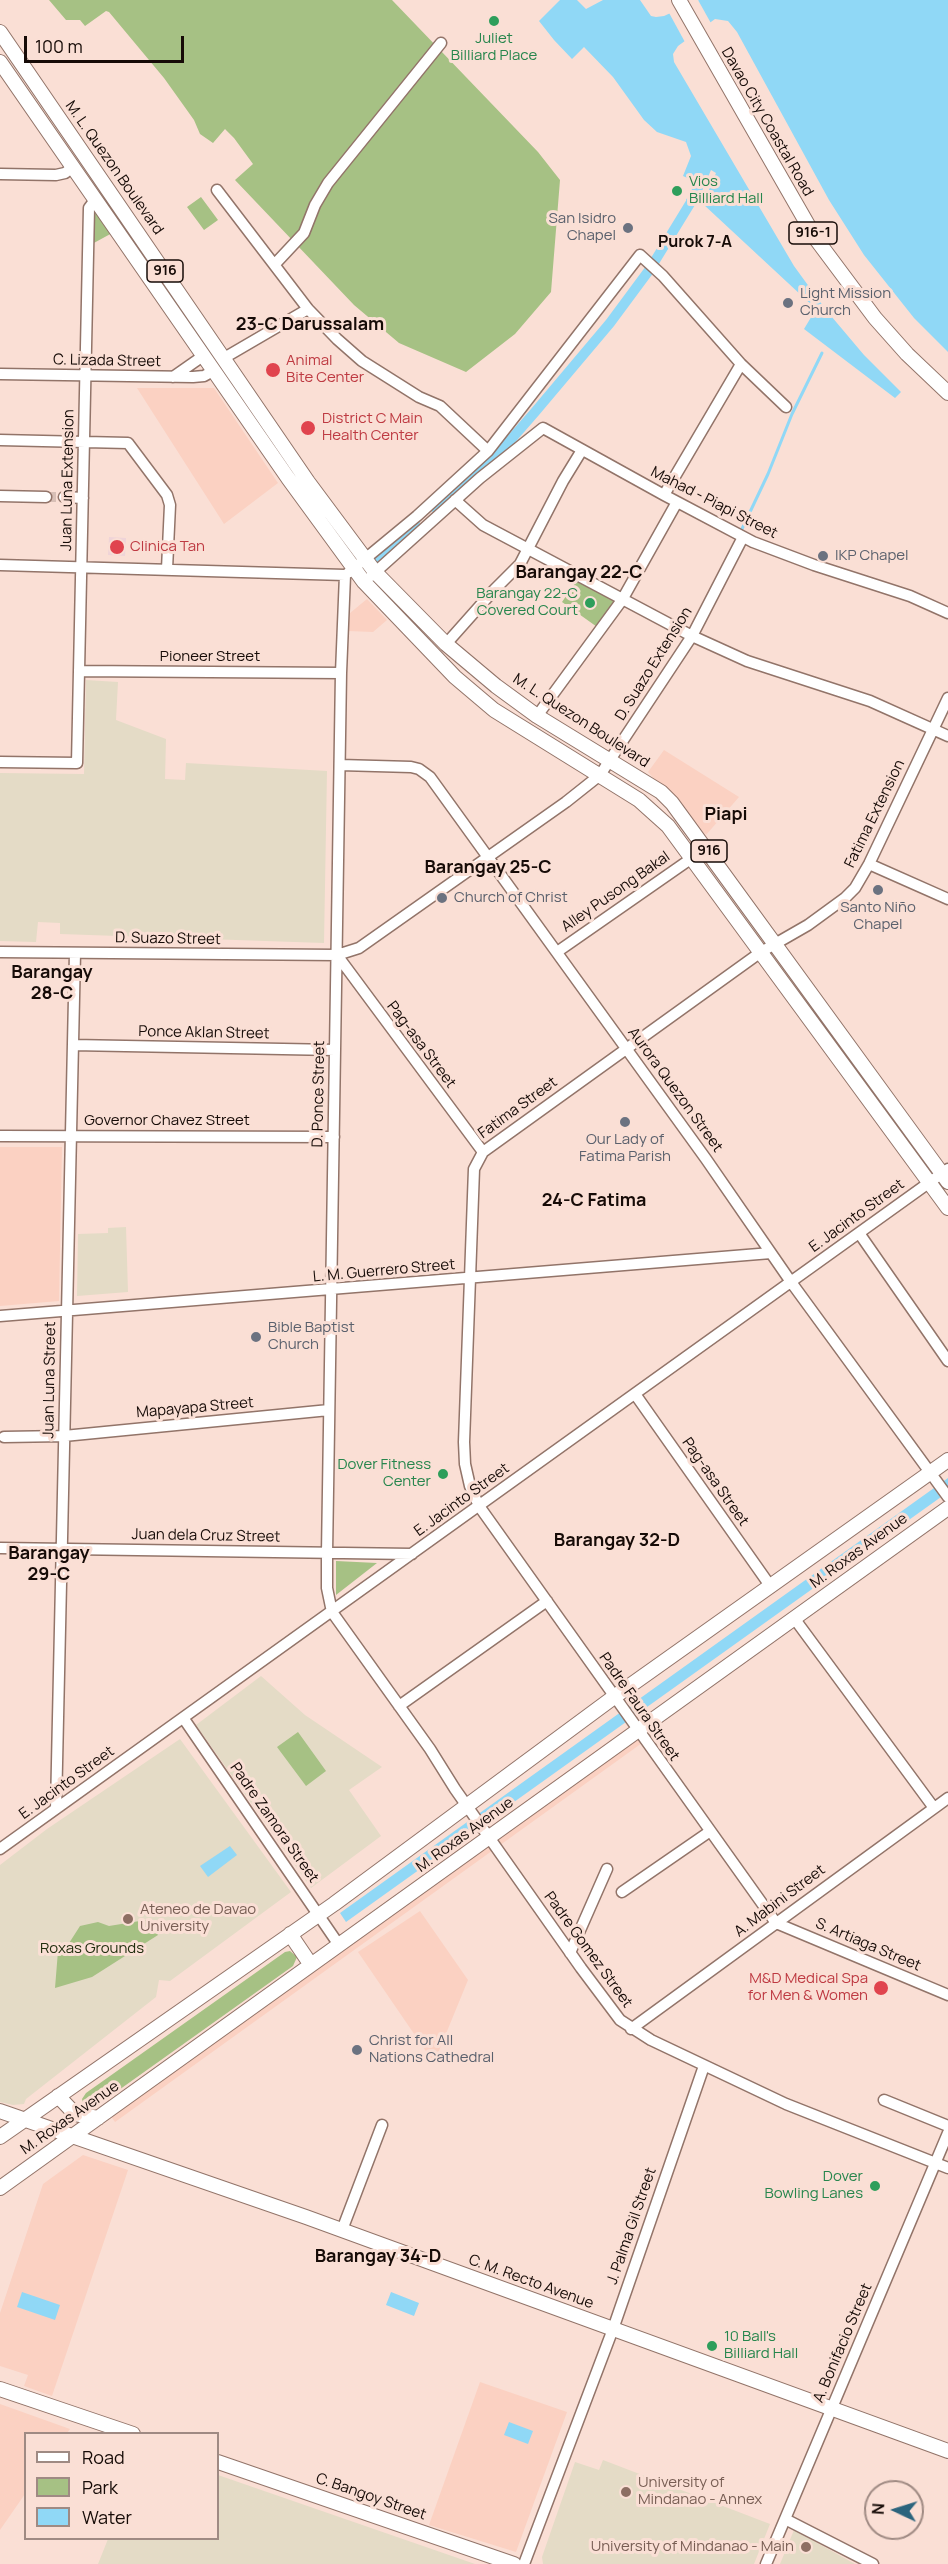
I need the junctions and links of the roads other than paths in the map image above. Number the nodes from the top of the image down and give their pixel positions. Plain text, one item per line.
1 (679, 1) edge
2 (0, 32) edge
3 (441, 43) dead end
4 (0, 62) edge
5 (72, 167) junction
6 (0, 174) edge
7 (217, 190) dead end
8 (95, 200) junction
9 (275, 264) junction
10 (308, 309) junction
11 (203, 356) junction
12 (224, 358) junction
13 (741, 364) junction
14 (213, 371) junction
15 (0, 374) edge
16 (86, 376) junction
17 (173, 377) junction
18 (948, 393) edge
19 (786, 407) dead end
20 (0, 440) edge
21 (84, 441) junction
22 (582, 450) junction
23 (488, 451) junction
24 (664, 495) junction
25 (0, 496) edge
26 (46, 497) tunnel mouth
27 (64, 497) tunnel mouth
28 (83, 498) junction
29 (455, 500) junction
30 (677, 502) junction
31 (743, 537) junction
32 (529, 550) junction
33 (365, 559) junction
34 (0, 565) edge
35 (81, 567) junction
36 (167, 569) junction
37 (349, 572) junction
38 (375, 572) junction
39 (364, 582) junction
40 (622, 600) junction
41 (948, 613) edge
42 (692, 636) junction
43 (446, 644) junction
44 (79, 671) junction
45 (341, 673) junction
46 (948, 698) edge
47 (537, 716) junction
48 (933, 729) junction
49 (948, 736) edge
50 (0, 762) edge
51 (610, 762) junction
52 (340, 765) junction
53 (600, 775) junction
54 (489, 857) junction
55 (692, 858) junction
56 (869, 864) junction
57 (948, 899) edge
58 (776, 943) junction
59 (0, 952) edge
60 (557, 952) junction
61 (762, 952) junction
62 (75, 953) junction
63 (337, 955) junction
64 (73, 1046) junction
65 (627, 1049) junction
66 (335, 1050) junction
67 (0, 1136) edge
68 (71, 1136) junction
69 (334, 1137) junction
70 (483, 1152) junction
71 (946, 1175) edge
72 (930, 1183) junction
73 (948, 1208) edge
74 (859, 1233) junction
75 (771, 1253) junction
76 (470, 1278) junction
77 (791, 1282) junction
78 (331, 1290) junction
79 (67, 1311) junction
80 (0, 1316) edge
81 (948, 1361) edge
82 (635, 1394) junction
83 (329, 1410) junction
84 (64, 1436) junction
85 (4, 1437) dead end
86 (948, 1460) edge
87 (930, 1473) junction
88 (948, 1497) edge
89 (479, 1506) junction
90 (948, 1508) edge
91 (0, 1548) edge
92 (62, 1548) junction
93 (327, 1553) junction
94 (412, 1554) junction
95 (771, 1587) junction
96 (547, 1601) junction
97 (332, 1612) junction
98 (794, 1618) junction
99 (614, 1697) junction
100 (399, 1706) junction
101 (184, 1719) junction
102 (634, 1725) junction
103 (948, 1798) edge
104 (56, 1808) junction
105 (934, 1808) junction
106 (470, 1810) junction
107 (709, 1832) junction
108 (490, 1838) junction
109 (0, 1850) edge
110 (607, 1869) dead end
111 (622, 1892) dead end
112 (319, 1914) junction
113 (776, 1923) junction
114 (290, 1934) junction
115 (339, 1945) junction
116 (570, 1953) junction
117 (311, 1965) junction
118 (948, 1995) edge
119 (631, 2029) junction
120 (704, 2066) junction
121 (58, 2096) junction
122 (884, 2100) dead end
123 (0, 2111) edge
124 (98, 2118) junction
125 (24, 2120) junction
126 (382, 2126) dead end
127 (948, 2126) edge
128 (948, 2133) edge
129 (73, 2136) junction
130 (0, 2138) edge
131 (936, 2163) junction
132 (948, 2168) edge
133 (0, 2188) edge
134 (342, 2230) junction
135 (612, 2329) junction
136 (0, 2389) edge
137 (831, 2409) junction
138 (130, 2432) edge
139 (948, 2451) edge
140 (219, 2462) edge
141 (785, 2519) junction
142 (514, 2564) edge
143 (524, 2564) edge
144 (766, 2564) edge
145 (873, 2564) edge

1 - 18 main road, Davao City Coastal Road / 916-1
2 - 12 main road, M. L. Quezon Boulevard / 916
3 - 9 street
4 - 5 main road, 916
5 - 6 street
5 - 8 main road, 916
7 - 9 street
8 - 11 main road, 916
8 - 16 street, Juan Luna Extension
9 - 10 street
10 - 12 street
10 - 23 street
11 - 14 main road, 916
11 - 17 street
12 - 33 main road, M. L. Quezon Boulevard / 916
13 - 19 street
13 - 23 street
13 - 24 street
14 - 17 street, C. Lizada Street
14 - 37 main road, 916
15 - 16 street, C. Lizada Street
16 - 17 street, C. Lizada Street
16 - 21 street, Juan Luna Extension
20 - 21 street
21 - 28 street, Juan Luna Extension
21 - 36 street
22 - 24 street, Mahad - Piapi Street
22 - 29 street, Mahad - Piapi Street
22 - 32 street
23 - 33 street
24 - 30 street, Mahad - Piapi Street
25 - 26 street
27 - 28 street
28 - 35 street, Juan Luna Extension
29 - 32 street
29 - 38 street
30 - 31 street, Mahad - Piapi Street
30 - 40 street
31 - 41 street, Mahad - Piapi Street
31 - 42 street, D. Suazo Extension
32 - 40 street
32 - 43 street
33 - 37 street
33 - 38 main road, M. L. Quezon Boulevard / 916
34 - 35 street
35 - 36 street
35 - 44 street, Juan Luna Extension
36 - 37 street
37 - 39 main road, 916
37 - 45 street, D. Ponce Street
38 - 39 street
38 - 43 main road, M. L. Quezon Boulevard / 916
39 - 53 main road, 916
40 - 42 street
40 - 47 street
42 - 48 street
42 - 51 street, D. Suazo Extension
43 - 47 main road, M. L. Quezon Boulevard / 916
44 - 45 street, Pioneer Street
44 - 50 street, Juan Luna Extension
45 - 52 street, D. Ponce Street
46 - 48 street, Fatima Extension
47 - 51 main road, M. L. Quezon Boulevard / 916
48 - 49 street
48 - 56 street, Fatima Extension
51 - 53 street, D. Suazo Extension
51 - 58 main road, M. L. Quezon Boulevard / 916
52 - 54 street, Aurora Quezon Street
52 - 63 street, D. Ponce Street
53 - 54 street, D. Suazo Extension
53 - 55 main road, 916
54 - 60 street, Aurora Quezon Street
54 - 63 street, D. Suazo Extension
55 - 60 street, Alley Pusong Bakal
55 - 61 main road, 916
56 - 57 street
56 - 58 street, Fatima Extension
58 - 61 street, Fatima Street
58 - 71 main road, M. L. Quezon Boulevard / 916
59 - 62 street, D. Suazo Street
60 - 65 street, Aurora Quezon Street
61 - 65 street, Fatima Street
61 - 72 main road, 916
62 - 63 street, D. Suazo Street
62 - 64 street, Juan Luna Street
63 - 66 street, D. Ponce Street
63 - 70 street, Pag-asa Street
64 - 66 street, Ponce Aklan Street
64 - 68 street, Juan Luna Street
65 - 70 street, Fatima Street
65 - 75 street, Aurora Quezon Street
66 - 69 street, D. Ponce Street
67 - 68 street, Governor Chavez Street
68 - 69 street, Governor Chavez Street
68 - 79 street, Juan Luna Street
69 - 78 street, D. Ponce Street
70 - 76 street, Fatima Street
71 - 72 street, E. Jacinto Street
72 - 73 main road, 916
72 - 74 street, E. Jacinto Street
74 - 77 street, E. Jacinto Street
74 - 81 street
75 - 76 street, L. M. Guerrero Street
75 - 77 street, Aurora Quezon Street
76 - 78 street, L. M. Guerrero Street
76 - 89 street, Fatima Street
77 - 82 street, E. Jacinto Street
77 - 87 street, Aurora Quezon Street
78 - 79 street, L. M. Guerrero Street
78 - 83 street, D. Ponce Street
79 - 80 street, L. M. Guerrero Street
79 - 84 street, Juan Luna Street
82 - 89 street, E. Jacinto Street
82 - 95 street, Pag-asa Street
83 - 84 street, Mapayapa Street
83 - 93 street, D. Ponce Street
84 - 85 street, Mapayapa Street
84 - 92 street, Juan Luna Street
86 - 87 main road, M. Roxas Avenue
87 - 88 street, Aurora Quezon Street
87 - 95 main road, M. Roxas Avenue
89 - 94 street, E. Jacinto Street
89 - 96 street, Padre Faura Street
90 - 98 main road, M. Roxas Avenue
91 - 92 street, Juan dela Cruz Street
92 - 93 street, Juan dela Cruz Street
92 - 104 street, Juan Luna Street
93 - 94 street, Juan dela Cruz Street
93 - 97 street, D. Ponce Street
94 - 97 street, E. Jacinto Street
95 - 99 main road, M. Roxas Avenue
96 - 99 street, Padre Faura Street
96 - 100 street
97 - 100 street, Padre Gomez Street
97 - 101 street, E. Jacinto Street
98 - 102 main road, M. Roxas Avenue
98 - 105 street
99 - 102 street, Padre Faura Street
99 - 106 main road, M. Roxas Avenue
100 - 106 street, Padre Gomez Street
101 - 104 street, E. Jacinto Street
101 - 112 street, Padre Zamora Street
102 - 107 street, Padre Faura Street
102 - 108 main road, M. Roxas Avenue
103 - 105 street, A. Mabini Street
104 - 109 street, E. Jacinto Street
105 - 113 street, A. Mabini Street
106 - 108 street, Padre Gomez Street
106 - 112 main road, M. Roxas Avenue
107 - 111 street
107 - 113 street, Padre Faura Street
108 - 115 main road, M. Roxas Avenue
108 - 116 street, Padre Gomez Street
110 - 116 street
112 - 114 main road, M. Roxas Avenue
112 - 115 street, Padre Zamora Street
113 - 118 street, S. Artiaga Street
113 - 119 street, A. Mabini Street
114 - 117 main road
114 - 121 main road, M. Roxas Avenue
115 - 117 main road, M. Roxas Avenue
116 - 119 street, Padre Gomez Street
117 - 124 main road, M. Roxas Avenue
119 - 120 street, Padre Gomez Street
120 - 131 street, Padre Gomez Street
120 - 135 street, J. Palma Gil Street
121 - 124 main road
121 - 125 main road, M. Roxas Avenue
122 - 127 street
123 - 125 main road, C. M. Recto Avenue
124 - 129 main road, M. Roxas Avenue
125 - 129 main road, C. M. Recto Avenue
125 - 130 main road, M. Roxas Avenue
126 - 134 street
128 - 131 street, A. Bonifacio Street
129 - 133 main road, M. Roxas Avenue
129 - 134 main road, C. M. Recto Avenue
131 - 132 street, Padre Gomez Street
131 - 137 street, A. Bonifacio Street
134 - 135 main road, C. M. Recto Avenue
135 - 137 main road, C. M. Recto Avenue
135 - 143 street, J. Palma Gil Street
136 - 138 main road
137 - 139 main road, C. M. Recto Avenue
137 - 141 street, A. Bonifacio Street
140 - 142 main road, C. Bangoy Street
141 - 144 street, A. Bonifacio Street
141 - 145 street

